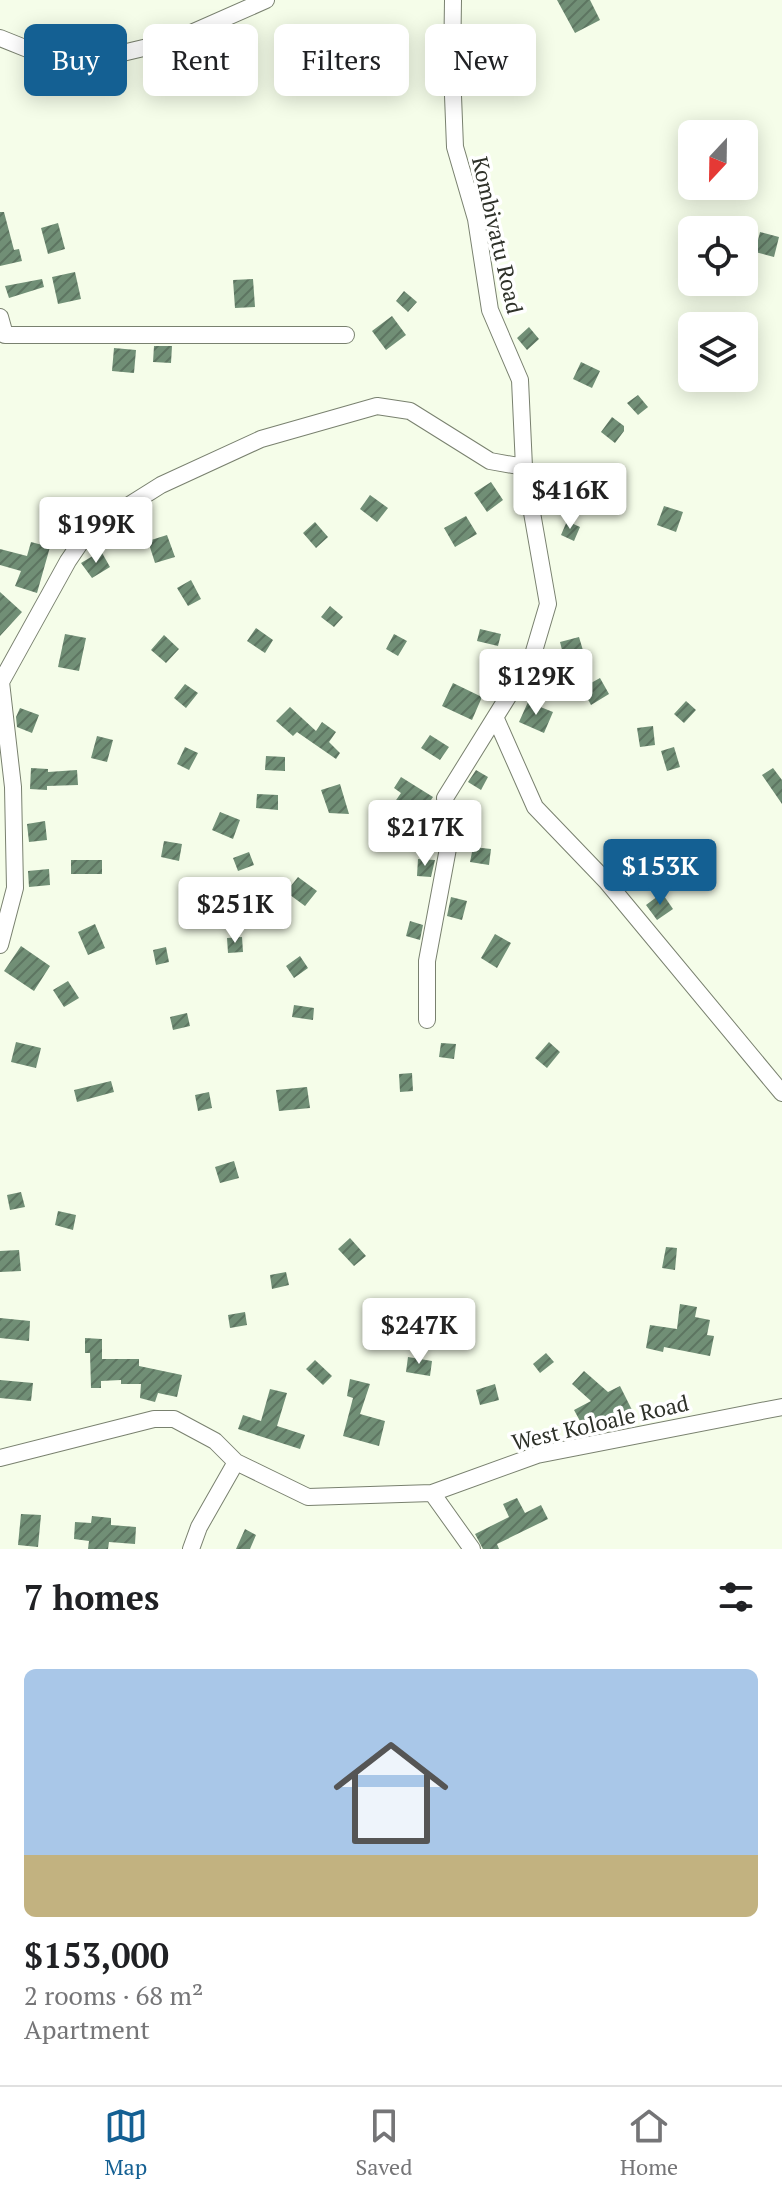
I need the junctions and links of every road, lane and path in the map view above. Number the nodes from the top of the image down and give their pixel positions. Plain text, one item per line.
1 (266, 0) edge
2 (453, 0) edge
3 (0, 38) edge
4 (0, 317) edge
5 (346, 335) dead end
6 (524, 467) junction
7 (0, 682) edge
8 (496, 719) junction
9 (0, 945) edge
10 (427, 1020) dead end
11 (782, 1093) edge
12 (782, 1407) edge
13 (0, 1458) edge
14 (236, 1462) junction
15 (432, 1493) junction
16 (191, 1549) edge
17 (472, 1549) edge

1 - 3 street
2 - 6 street, Kombivatu Road
4 - 5 street
6 - 7 street
6 - 8 street, Kombivatu Road
7 - 9 street
8 - 10 street, Kombivatu Road
8 - 11 street
12 - 15 street, West Koloale Road
13 - 14 street, West Koloale Road
14 - 15 street, West Koloale Road
14 - 16 street
15 - 17 street

